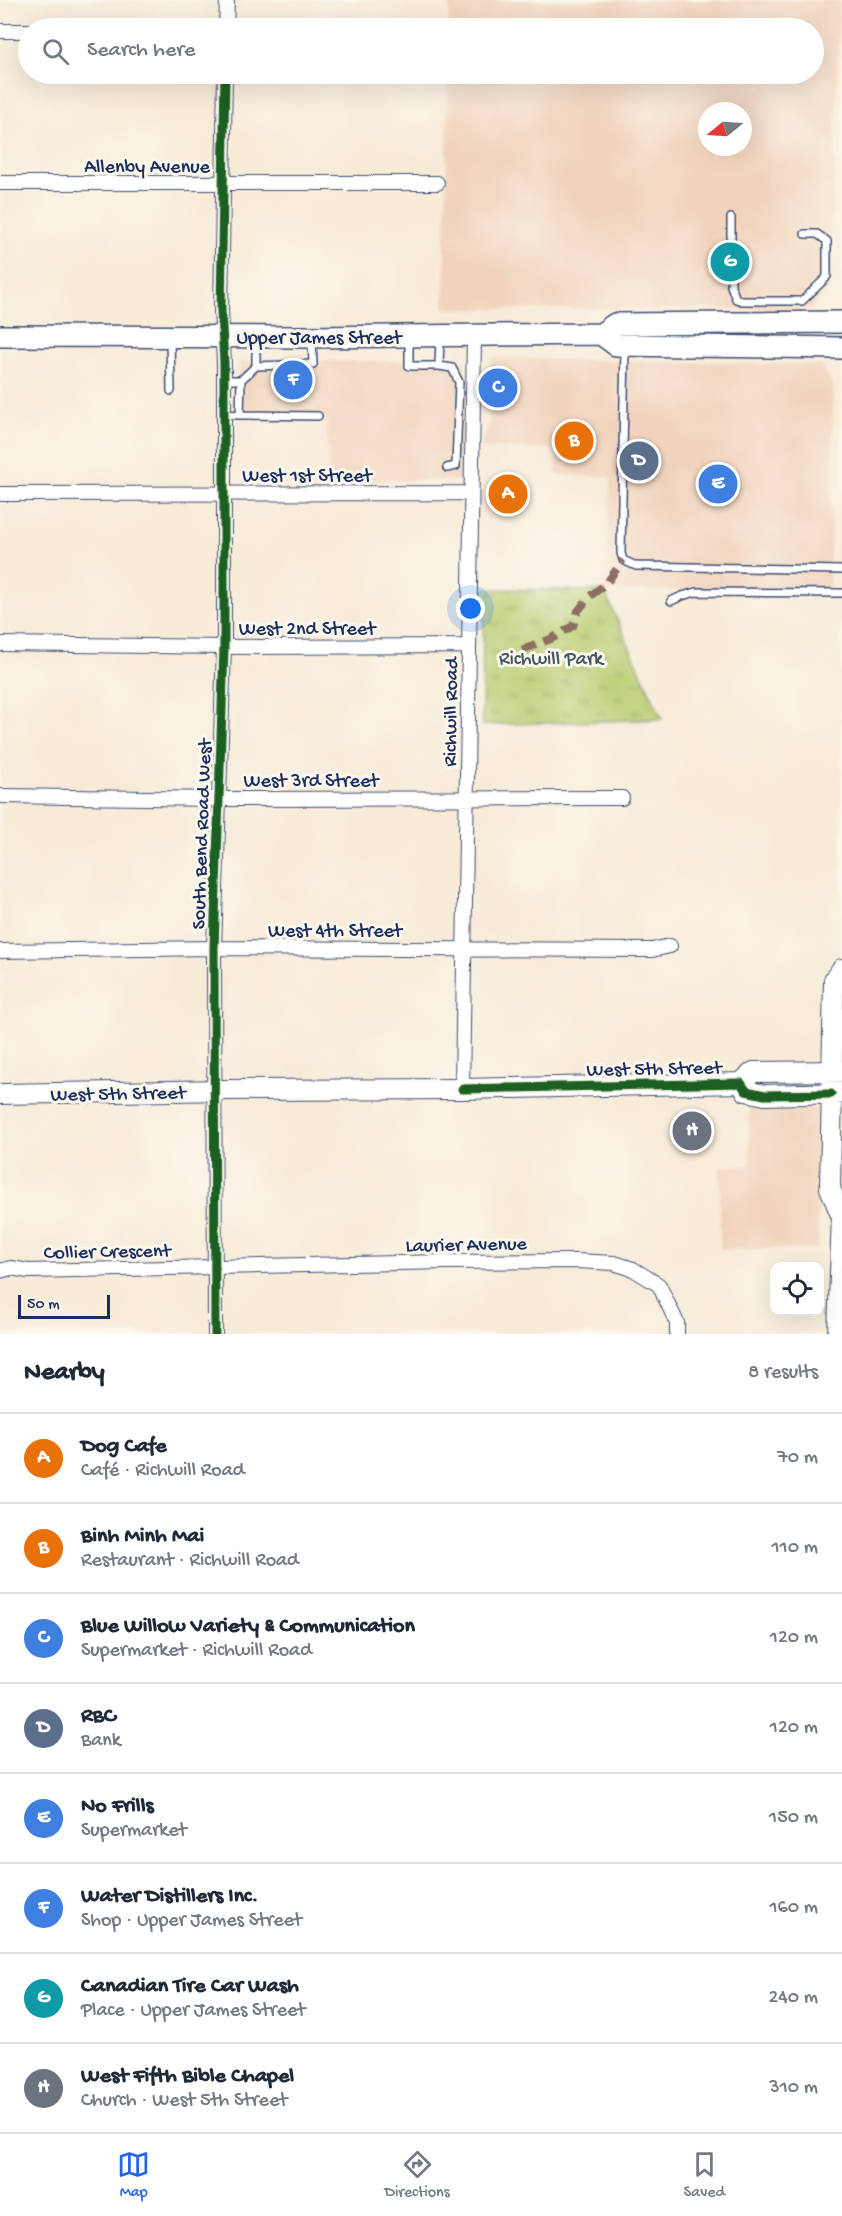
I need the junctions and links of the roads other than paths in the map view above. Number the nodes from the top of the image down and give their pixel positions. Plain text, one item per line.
1 (227, 0) edge
2 (226, 18) edge
3 (0, 31) edge
4 (18, 31) edge
5 (225, 84) edge
6 (0, 183) edge
7 (224, 183) junction
8 (437, 183) dead end
9 (731, 218) dead end
10 (805, 234) dead end
11 (842, 322) edge
12 (632, 323) junction
13 (602, 334) junction
14 (0, 336) edge
15 (170, 336) junction
16 (222, 336) junction
17 (256, 336) junction
18 (409, 336) junction
19 (440, 336) junction
20 (474, 336) junction
21 (312, 337) junction
22 (625, 345) junction
23 (665, 345) junction
24 (842, 348) edge
25 (256, 366) junction
26 (439, 366) junction
27 (223, 380) junction
28 (241, 380) junction
29 (171, 391) dead end
30 (223, 414) junction
31 (240, 415) junction
32 (318, 416) dead end
33 (447, 468) dead end
34 (222, 493) junction
35 (470, 493) junction
36 (0, 494) edge
37 (842, 570) edge
38 (842, 593) edge
39 (671, 601) dead end
40 (0, 644) edge
41 (224, 646) junction
42 (469, 646) junction
43 (0, 796) edge
44 (467, 798) junction
45 (622, 798) dead end
46 (219, 799) junction
47 (670, 946) dead end
48 (214, 948) junction
49 (464, 949) junction
50 (0, 951) edge
51 (842, 969) edge
52 (837, 1071) edge
53 (741, 1083) junction
54 (462, 1089) junction
55 (216, 1090) junction
56 (0, 1094) edge
57 (837, 1094) edge
58 (841, 1214) edge
59 (214, 1267) junction
60 (0, 1271) edge
61 (215, 1334) edge
62 (676, 1334) edge
63 (838, 1334) edge

1 - 2 street
3 - 4 street
5 - 7 street, South Bend Road West
6 - 7 street, Allenby Avenue
7 - 8 street, Allenby Avenue
7 - 16 street, South Bend Road West
9 - 10 lane
11 - 12 main road, Upper James Street
12 - 13 main road, Upper James Street
12 - 23 main road
13 - 20 main road, Upper James Street
13 - 22 main road, Upper James Street
14 - 15 main road, Upper James Street
15 - 16 main road, Upper James Street
15 - 29 lane
16 - 17 main road, Upper James Street
16 - 27 street, South Bend Road West
17 - 21 main road, Upper James Street
17 - 25 lane
18 - 19 main road, Upper James Street
18 - 21 main road, Upper James Street
18 - 26 lane
19 - 20 main road, Upper James Street
19 - 26 lane
20 - 35 street, Richwill Road
21 - 25 lane
22 - 23 main road, Upper James Street
22 - 37 lane
23 - 24 main road, Upper James Street
25 - 28 lane
26 - 33 lane
27 - 28 lane
27 - 30 street, South Bend Road West
28 - 31 lane
30 - 31 lane
30 - 34 street, South Bend Road West
31 - 32 lane
34 - 35 street, West 1st Street
34 - 36 street, West 1st Street
34 - 41 street, South Bend Road West
35 - 42 street, Richwill Road
38 - 39 lane
40 - 41 street, West 2nd Street
41 - 42 street, West 2nd Street
41 - 46 street, South Bend Road West
42 - 44 street, Richwill Road
43 - 46 street, West 3rd Street
44 - 45 street, West 3rd Street
44 - 46 street, West 3rd Street
44 - 49 street, Richwill Road
46 - 48 street, South Bend Road West
47 - 49 street, West 4th Street
48 - 49 street, West 4th Street
48 - 50 street, West 4th Street
48 - 55 street, South Bend Road West
49 - 54 street, Richwill Road
51 - 52 main road
52 - 53 main road, West 5th Street
52 - 57 main road
53 - 54 main road, West 5th Street
53 - 57 main road, West 5th Street
54 - 55 main road, West 5th Street
55 - 56 main road, West 5th Street
55 - 59 street, South Bend Road West
57 - 58 main road
58 - 63 main road
59 - 60 street, Collier Crescent
59 - 61 street, South Bend Road West
59 - 62 street, Laurier Avenue

